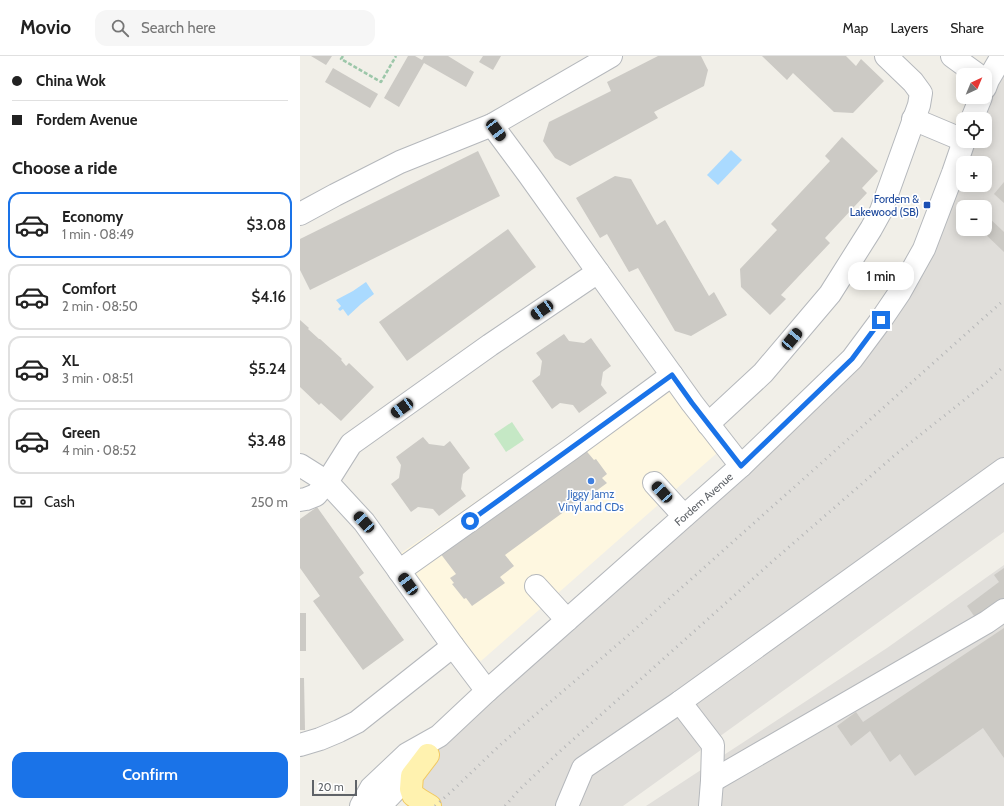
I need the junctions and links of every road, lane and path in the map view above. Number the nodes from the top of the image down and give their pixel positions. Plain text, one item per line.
1 (343, 56) edge
2 (396, 56) edge
3 (611, 56) edge
4 (886, 56) edge
5 (952, 56) edge
6 (1002, 56) edge
7 (966, 68) edge
8 (992, 72) edge
9 (913, 119) junction
10 (492, 125) junction
11 (956, 137) edge
12 (961, 148) edge
13 (300, 214) edge
14 (598, 272) junction
15 (672, 375) junction
16 (708, 424) junction
17 (300, 465) edge
18 (741, 466) junction
19 (1004, 469) edge
20 (327, 482) junction
21 (654, 483) dead end
22 (300, 500) edge
23 (684, 516) junction
24 (399, 572) junction
25 (536, 586) dead end
26 (1004, 610) edge
27 (567, 620) junction
28 (453, 646) junction
29 (488, 691) junction
30 (680, 702) junction
31 (439, 736) junction
32 (300, 745) edge
33 (428, 755) junction
34 (712, 781) junction
35 (361, 806) edge
36 (380, 806) edge
37 (430, 806) edge
38 (567, 806) edge
39 (710, 806) edge

1 - 2 path
3 - 10 street
4 - 9 street
5 - 7 street
6 - 8 street
9 - 11 street
9 - 16 street
10 - 13 street
10 - 14 street
12 - 18 street, Fordem Avenue
14 - 15 street
14 - 20 street
15 - 16 street
15 - 24 street
16 - 18 street
17 - 20 street
18 - 23 street, Fordem Avenue
19 - 30 street
20 - 22 street
20 - 24 street
21 - 23 street
23 - 27 street, Fordem Avenue
24 - 28 street
25 - 27 street
26 - 34 street
27 - 29 street, Fordem Avenue
28 - 29 street
28 - 32 street
29 - 31 street, Fordem Avenue
30 - 34 street
30 - 38 street
31 - 33 street, Fordem Avenue
31 - 35 street, Fordem Avenue
33 - 36 street, Fordem Avenue
33 - 37 main road
34 - 39 street

